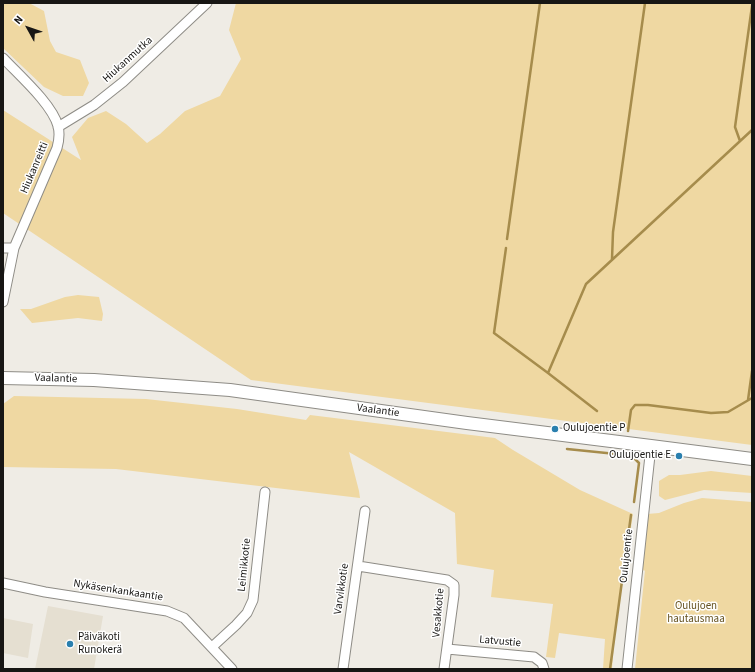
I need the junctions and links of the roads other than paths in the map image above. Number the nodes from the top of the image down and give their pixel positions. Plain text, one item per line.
1 (208, 3) edge
2 (3, 58) edge
3 (58, 127) junction
4 (3, 248) edge
5 (14, 248) junction
6 (3, 302) edge
7 (3, 378) edge
8 (651, 446) junction
9 (752, 459) edge
10 (265, 492) dead end
11 (365, 512) dead end
12 (358, 566) junction
13 (3, 583) edge
14 (212, 647) junction
15 (447, 649) junction
16 (232, 669) edge
17 (343, 669) edge
18 (444, 669) edge
19 (544, 669) edge
20 (627, 669) edge

1 - 3 street, Hiukanmutka
2 - 3 street, Hiukanreitti
3 - 5 street, Hiukanreitti
4 - 5 street
5 - 6 street, Hiukanreitti
7 - 8 street, Vaalantie
8 - 9 street, Vaalantie
8 - 20 street, Oulujoentie
10 - 14 street, Leimikkotie
11 - 12 street, Varvikkotie
12 - 15 street, Vesakkotie
12 - 17 street, Varvikkotie
13 - 14 street, Nykäsenkankaantie
14 - 16 street, Nykäsenkankaantie
15 - 18 street, Vesakkotie
15 - 19 street, Latvustie

